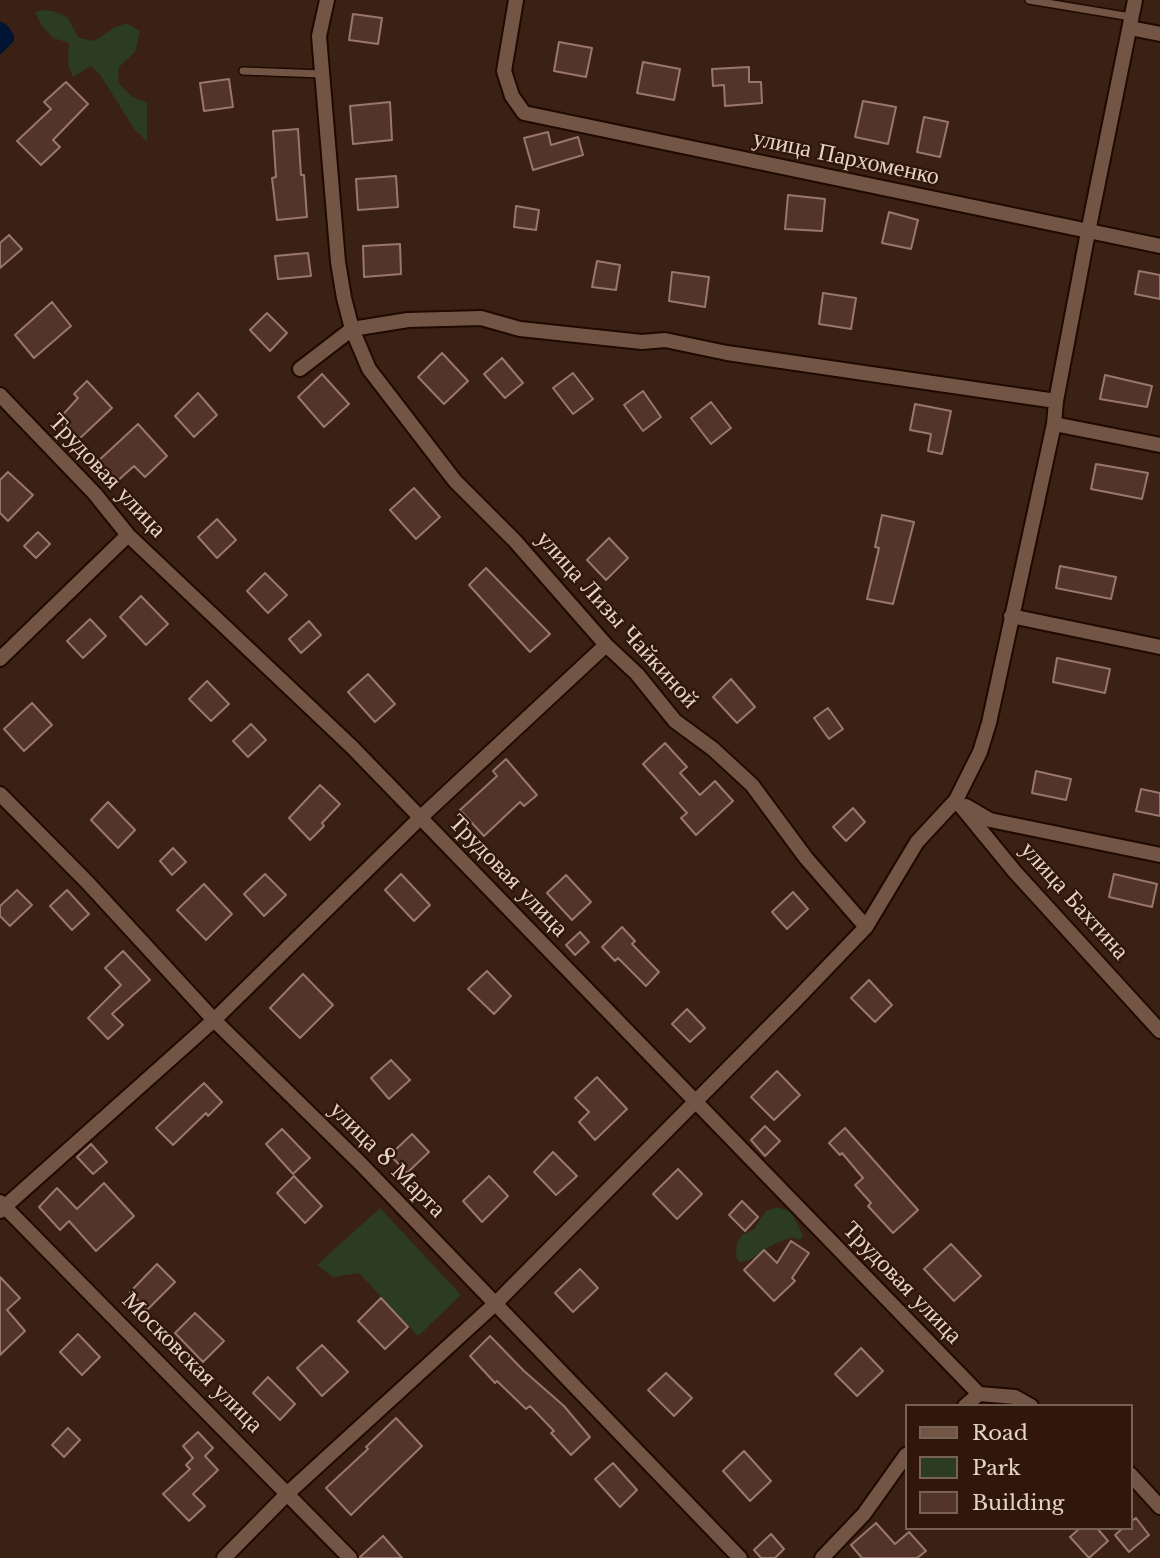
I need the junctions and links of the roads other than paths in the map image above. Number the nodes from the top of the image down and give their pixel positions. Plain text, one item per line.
1 (327, 0) edge
2 (516, 0) edge
3 (1029, 0) edge
4 (1135, 0) edge
5 (1131, 22) junction
6 (1160, 34) edge
7 (243, 71) dead end
8 (323, 74) junction
9 (1088, 232) junction
10 (1160, 246) edge
11 (352, 329) junction
12 (300, 369) dead end
13 (0, 395) edge
14 (1056, 401) junction
15 (1054, 424) junction
16 (1160, 445) edge
17 (128, 535) junction
18 (1011, 616) junction
19 (606, 645) junction
20 (1160, 647) edge
21 (0, 659) edge
22 (0, 794) edge
23 (956, 800) junction
24 (421, 817) junction
25 (1160, 855) edge
26 (866, 927) junction
27 (214, 1020) junction
28 (1160, 1031) edge
29 (694, 1101) junction
30 (2, 1207) edge
31 (496, 1303) junction
32 (979, 1394) junction
33 (967, 1404) edge
34 (1028, 1404) edge
35 (904, 1458) edge
36 (1132, 1476) edge
37 (288, 1493) junction
38 (1160, 1507) edge
39 (224, 1558) edge
40 (350, 1558) edge
41 (740, 1558) edge
42 (822, 1558) edge

1 - 8 street, улица Лизы Чайкиной
2 - 9 street, улица Пархоменко
3 - 5 lane
4 - 5 street
5 - 6 street
5 - 9 street
7 - 8 lane
8 - 11 street, улица Лизы Чайкиной
9 - 10 street, улица Пархоменко
9 - 14 street
11 - 12 street
11 - 14 street
11 - 19 street, улица Лизы Чайкиной
13 - 17 street, Трудовая улица
14 - 15 street
15 - 16 street
15 - 18 street
17 - 21 street
17 - 24 street, Трудовая улица
18 - 20 street
18 - 23 street
19 - 24 street
19 - 26 street, улица Лизы Чайкиной
22 - 27 street, улица 8 Марта
23 - 25 street
23 - 26 street
23 - 28 street, улица Бахтина
24 - 27 street
24 - 29 street, Трудовая улица
26 - 29 street
27 - 30 street
27 - 31 street, улица 8 Марта
29 - 31 street
29 - 32 street, Трудовая улица
30 - 37 street, Московская улица
31 - 37 street
31 - 41 street, улица 8 Марта
32 - 33 street
32 - 34 street
35 - 42 street
36 - 38 street
37 - 39 street
37 - 40 street, Московская улица

